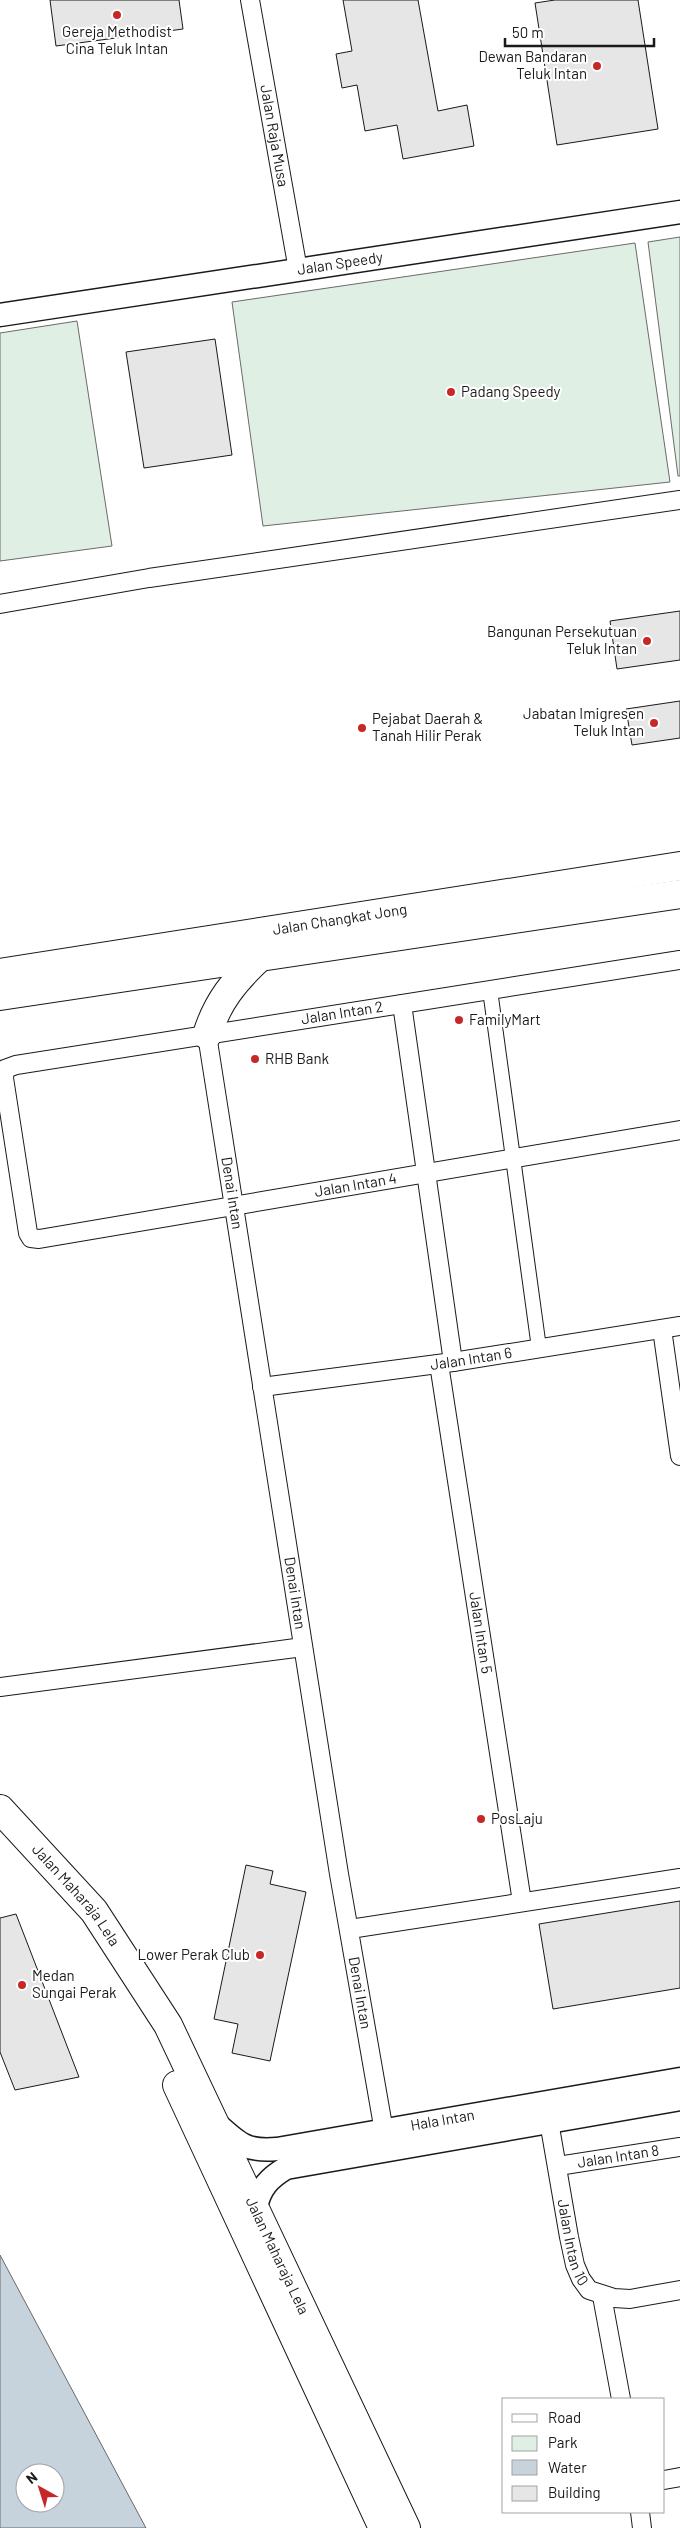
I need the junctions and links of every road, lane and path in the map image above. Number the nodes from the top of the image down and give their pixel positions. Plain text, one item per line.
1 (250, 0) edge
2 (680, 212) edge
3 (298, 270) junction
4 (0, 315) edge
5 (680, 500) edge
6 (0, 604) edge
7 (680, 866) edge
8 (680, 894) edge
9 (260, 957) junction
10 (680, 960) edge
11 (0, 973) edge
12 (490, 990) junction
13 (0, 996) edge
14 (402, 1004) junction
15 (206, 1035) junction
16 (680, 1130) edge
17 (514, 1159) junction
18 (426, 1174) junction
19 (232, 1207) junction
20 (32, 1238) joint
21 (680, 1326) edge
22 (662, 1329) junction
23 (540, 1348) junction
24 (446, 1363) junction
25 (262, 1387) junction
26 (680, 1456) edge
27 (304, 1647) junction
28 (0, 1687) edge
29 (0, 1809) edge
30 (680, 1878) edge
31 (522, 1902) junction
32 (350, 1929) junction
33 (142, 1988) junction
34 (680, 2079) edge
35 (680, 2099) edge
36 (547, 2112) junction
37 (215, 2122) junction
38 (386, 2140) junction
39 (680, 2147) edge
40 (558, 2166) junction
41 (256, 2207) junction
42 (680, 2290) edge
43 (602, 2296) junction
44 (621, 2398) edge
45 (680, 2477) edge
46 (665, 2480) edge
47 (640, 2513) edge
48 (383, 2528) edge
49 (406, 2528) edge
50 (642, 2528) edge

1 - 3 street, Jalan Raja Musa
2 - 3 street, Jalan Speedy
3 - 4 street, Jalan Speedy
5 - 6 street
7 - 11 highway, Jalan Changkat Jong
8 - 9 highway, Jalan Changkat Jong
9 - 13 highway, Jalan Changkat Jong
9 - 15 highway
10 - 12 street, Jalan Intan 2
12 - 14 street, Jalan Intan 2
12 - 17 street
14 - 15 street, Jalan Intan 2
14 - 18 street, Jalan Intan 5
15 - 19 street, Denai Intan
15 - 20 street, Jalan Intan 2
16 - 17 street, Jalan Intan 4
17 - 18 street, Jalan Intan 4
17 - 23 street
18 - 19 street, Jalan Intan 4
18 - 24 street, Jalan Intan 5
19 - 20 street, Jalan Intan 4
19 - 25 street, Denai Intan
21 - 22 street, Jalan Intan 6
22 - 23 street, Jalan Intan 6
22 - 26 street
23 - 24 street, Jalan Intan 6
24 - 25 street, Jalan Intan 6
24 - 31 street, Jalan Intan 5
25 - 27 street, Denai Intan
27 - 28 street
27 - 32 street, Denai Intan
29 - 33 highway, Jalan Maharaja Lela
30 - 31 street
31 - 32 street
32 - 38 street, Denai Intan
33 - 37 highway, Jalan Maharaja Lela
33 - 48 highway, Jalan Maharaja Lela
34 - 36 street, Hala Intan
35 - 36 street, Hala Intan
36 - 38 street, Hala Intan
36 - 40 street, Jalan Intan 10
37 - 38 street, Hala Intan
37 - 41 highway, Jalan Maharaja Lela
38 - 41 street, Hala Intan
39 - 40 street, Jalan Intan 8
40 - 43 street, Jalan Intan 10
41 - 49 highway, Jalan Maharaja Lela
42 - 43 street, Jalan Intan 10
43 - 44 street
45 - 46 street
47 - 50 street

